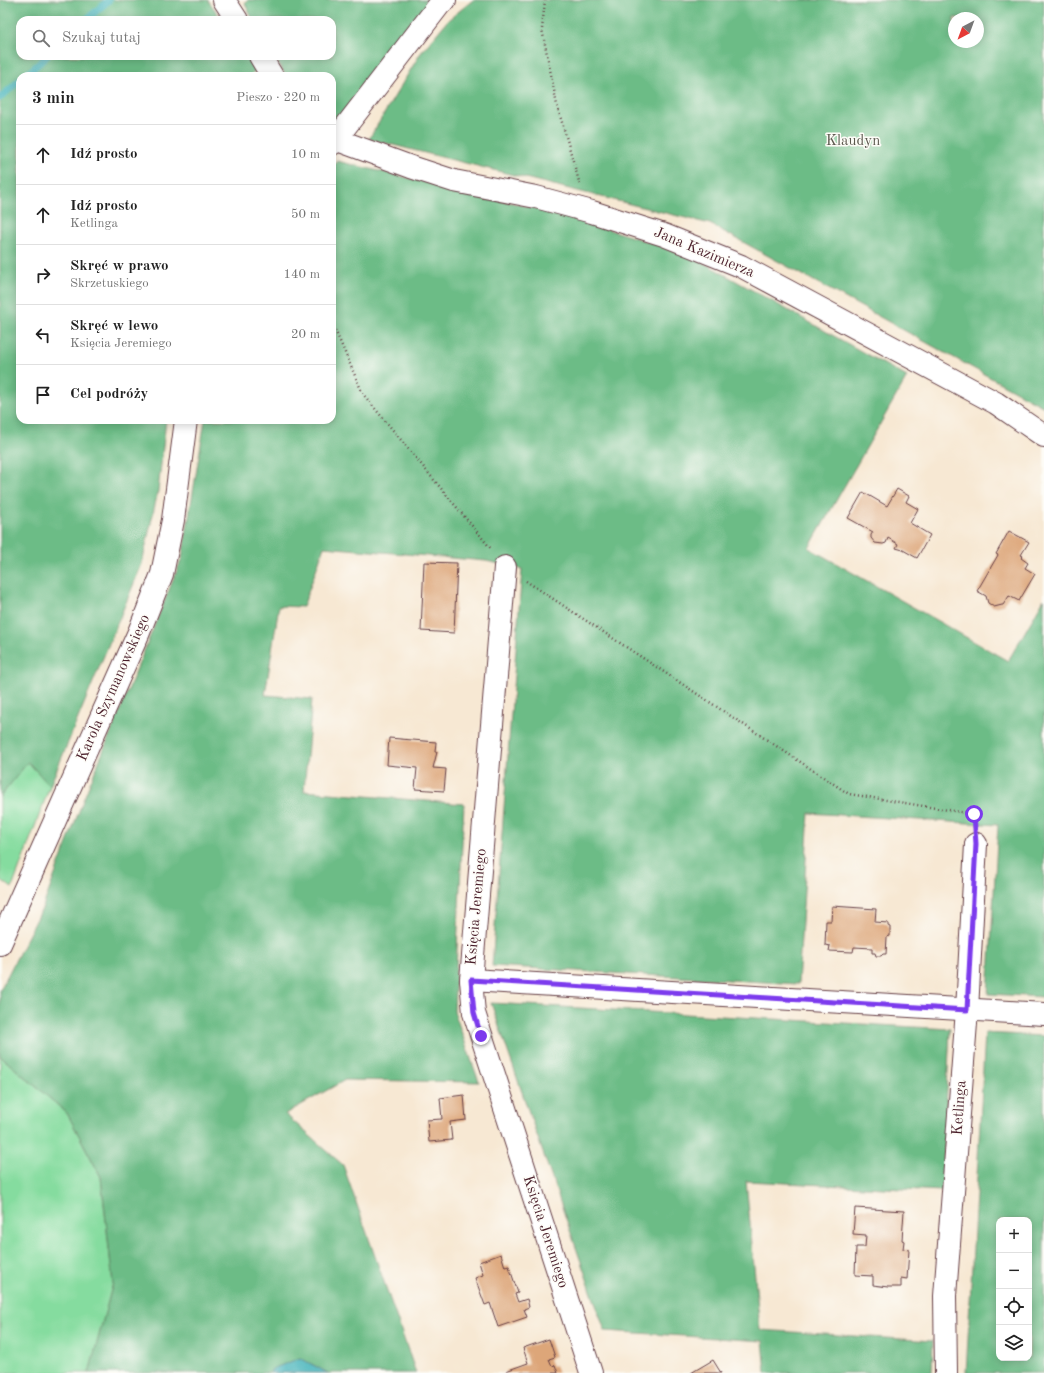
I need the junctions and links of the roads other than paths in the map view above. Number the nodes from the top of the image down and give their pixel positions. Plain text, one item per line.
1 (224, 0) edge
2 (445, 0) edge
3 (234, 16) edge
4 (262, 60) edge
5 (270, 72) edge
6 (336, 137) edge
7 (336, 142) edge
8 (185, 424) edge
9 (1044, 436) edge
10 (505, 567) road end
11 (976, 844) road end
12 (0, 944) edge
13 (471, 980) junction
14 (967, 1010) junction
15 (1044, 1014) edge
16 (591, 1373) edge
17 (946, 1373) edge

1 - 3 street
2 - 6 street
4 - 5 street
7 - 9 street, Jana Kazimierza
8 - 12 street, Karola Szymanowskiego
10 - 13 street, Księcia Jeremiego
11 - 14 street, Ketlinga
13 - 14 street
13 - 16 street, Księcia Jeremiego
14 - 15 street
14 - 17 street, Ketlinga

